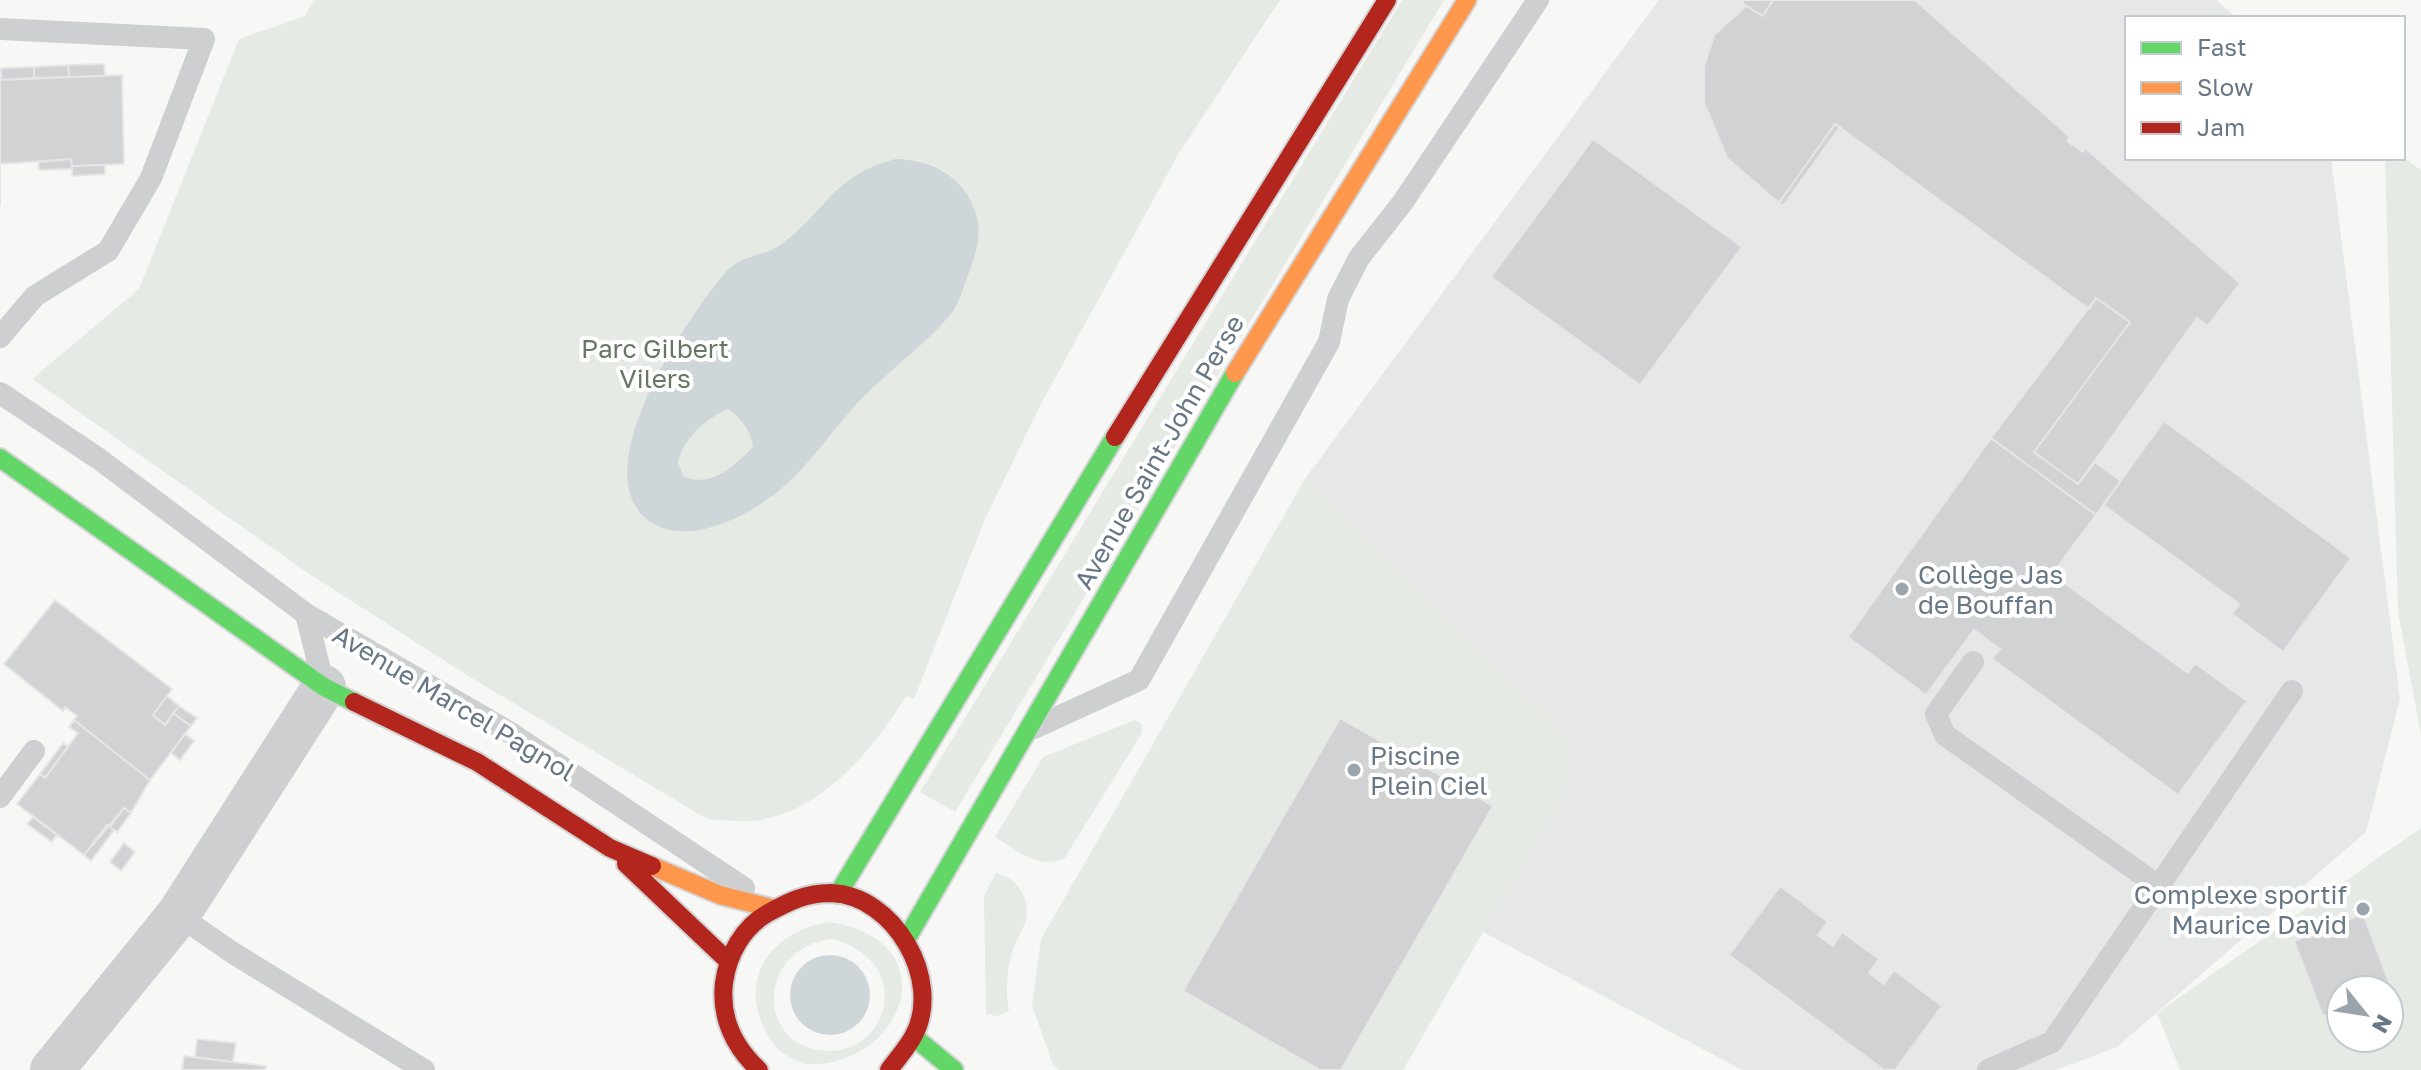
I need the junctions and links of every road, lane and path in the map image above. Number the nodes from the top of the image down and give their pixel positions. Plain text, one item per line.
1 (1387, 0) edge
2 (1467, 0) edge
3 (1538, 0) edge
4 (0, 29) edge
5 (1320, 234) junction
6 (1359, 258) junction
7 (0, 337) edge
8 (0, 393) edge
9 (0, 458) edge
10 (306, 614) junction
11 (1973, 662) dead end
12 (324, 687) junction
13 (2292, 691) dead end
14 (1025, 732) junction
15 (34, 751) dead end
16 (0, 797) edge
17 (610, 848) junction
18 (2157, 885) junction
19 (838, 894) junction
20 (771, 908) junction
21 (178, 915) junction
22 (907, 938) junction
23 (728, 961) junction
24 (914, 1037) junction
25 (749, 1066) edge
26 (52, 1070) edge
27 (424, 1070) edge
28 (892, 1070) edge
29 (954, 1070) edge
30 (1988, 1070) edge

1 - 19 main road, Avenue Saint-John Perse
2 - 5 main road, Avenue Saint-John Perse
3 - 6 lane
4 - 7 lane
5 - 6 lane
5 - 14 main road, Avenue Saint-John Perse
6 - 14 lane
8 - 10 lane, Avenue Marcel Pagnol
9 - 12 main road, Avenue Marcel Pagnol
10 - 12 lane
10 - 20 lane, Avenue Marcel Pagnol
11 - 18 lane
12 - 17 main road, Avenue Marcel Pagnol
12 - 21 street
13 - 18 lane
14 - 22 main road, Avenue Saint-John Perse
15 - 16 lane
17 - 20 main road, Avenue Marcel Pagnol
17 - 23 main road, Avenue Marcel Pagnol
18 - 30 lane
19 - 20 main road
19 - 22 main road
20 - 23 main road
21 - 26 street
21 - 27 lane
22 - 24 main road
23 - 25 main road
24 - 28 main road
24 - 29 main road

